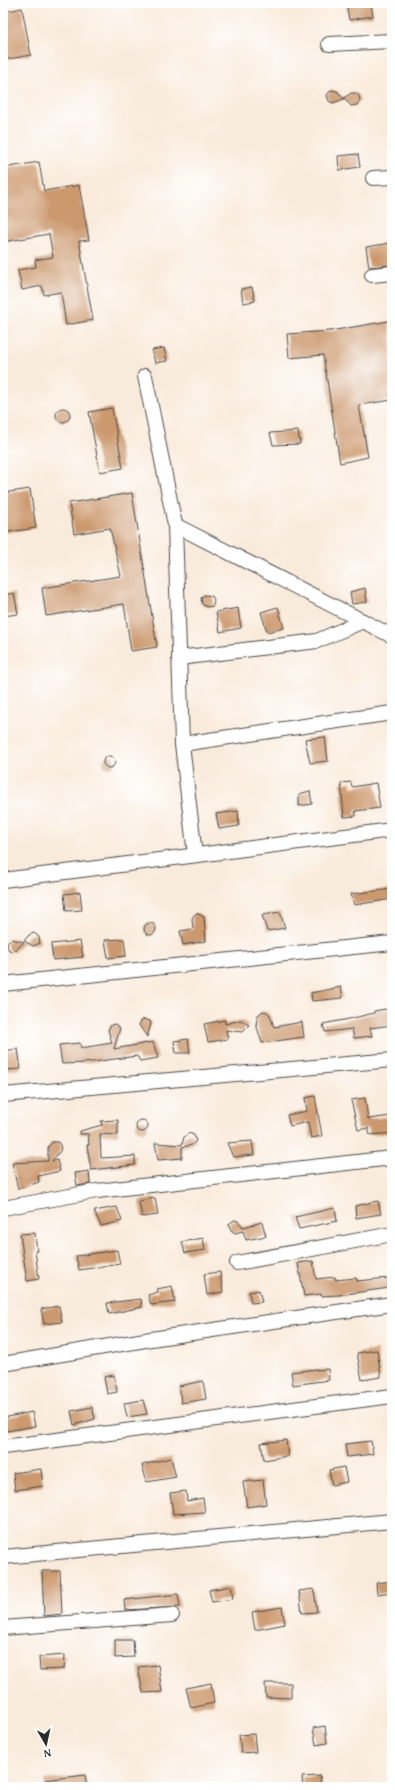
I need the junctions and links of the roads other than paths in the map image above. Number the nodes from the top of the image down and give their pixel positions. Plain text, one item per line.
1 (392, 41) edge
2 (329, 44) dead end
3 (392, 177) edge
4 (373, 178) dead end
5 (392, 273) edge
6 (372, 276) dead end
7 (145, 376) dead end
8 (175, 525) junction
9 (363, 621) junction
10 (392, 636) edge
11 (179, 658) junction
12 (392, 713) edge
13 (182, 744) junction
14 (392, 830) edge
15 (195, 855) junction
16 (3, 880) edge
17 (392, 943) edge
18 (3, 984) edge
19 (392, 1060) edge
20 (3, 1095) edge
21 (392, 1158) edge
22 (3, 1208) edge
23 (392, 1234) edge
24 (237, 1263) dead end
25 (392, 1304) edge
26 (3, 1364) edge
27 (392, 1396) edge
28 (3, 1447) edge
29 (392, 1521) edge
30 (3, 1557) edge
31 (172, 1615) dead end
32 (3, 1628) edge

1 - 2 street
3 - 4 street
5 - 6 street
7 - 8 street
8 - 9 street
8 - 11 street
9 - 10 street
9 - 11 street
11 - 13 street
12 - 13 street
13 - 15 street
14 - 15 street
15 - 16 street
17 - 18 street
19 - 20 street
21 - 22 street
23 - 24 street
25 - 26 street
27 - 28 street
29 - 30 street
31 - 32 street

